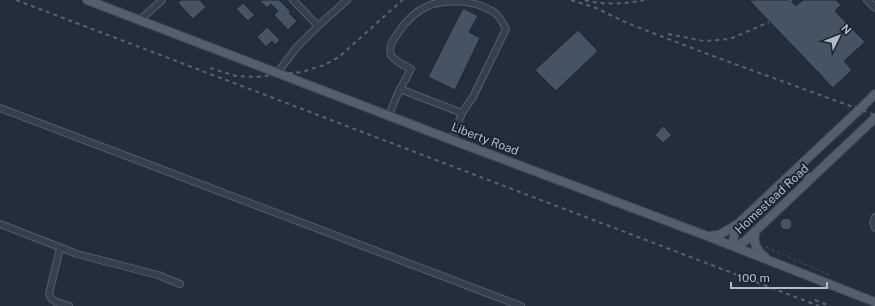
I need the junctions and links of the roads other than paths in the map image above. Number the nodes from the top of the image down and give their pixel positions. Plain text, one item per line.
1 (87, 0) edge
2 (162, 0) edge
3 (293, 0) edge
4 (347, 0) edge
5 (868, 0) edge
6 (875, 8) edge
7 (140, 20) junction
8 (318, 26) junction
9 (277, 73) junction
10 (400, 89) junction
11 (875, 94) edge
12 (0, 108) edge
13 (462, 112) junction
14 (389, 115) junction
15 (875, 118) edge
16 (452, 140) junction
17 (798, 167) junction
18 (810, 179) junction
19 (875, 217) edge
20 (741, 221) junction
21 (0, 224) edge
22 (875, 228) edge
23 (756, 230) junction
24 (707, 236) junction
25 (735, 247) junction
26 (60, 248) junction
27 (774, 262) junction
28 (180, 284) dead end
29 (875, 302) edge
30 (69, 306) edge
31 (521, 306) edge

1 - 7 main road, Liberty Road
2 - 7 street
3 - 8 street
4 - 8 street
5 - 6 street
7 - 9 main road, Liberty Road
8 - 9 street
9 - 14 main road, Liberty Road
10 - 13 street
10 - 13 street
10 - 14 street
11 - 17 main road, Homestead Road
12 - 31 street
13 - 16 street
14 - 16 main road, Liberty Road
15 - 18 main road, Homestead Road
16 - 24 main road, Liberty Road
17 - 18 main road
17 - 20 main road, Homestead Road
18 - 23 main road, Homestead Road
19 - 22 street
20 - 24 main road
20 - 25 main road, Homestead Road
21 - 26 street
23 - 25 main road, Homestead Road
23 - 27 main road
24 - 25 main road, Liberty Road
25 - 27 main road, Liberty Road
26 - 28 street
26 - 30 street
27 - 29 main road, Liberty Road

